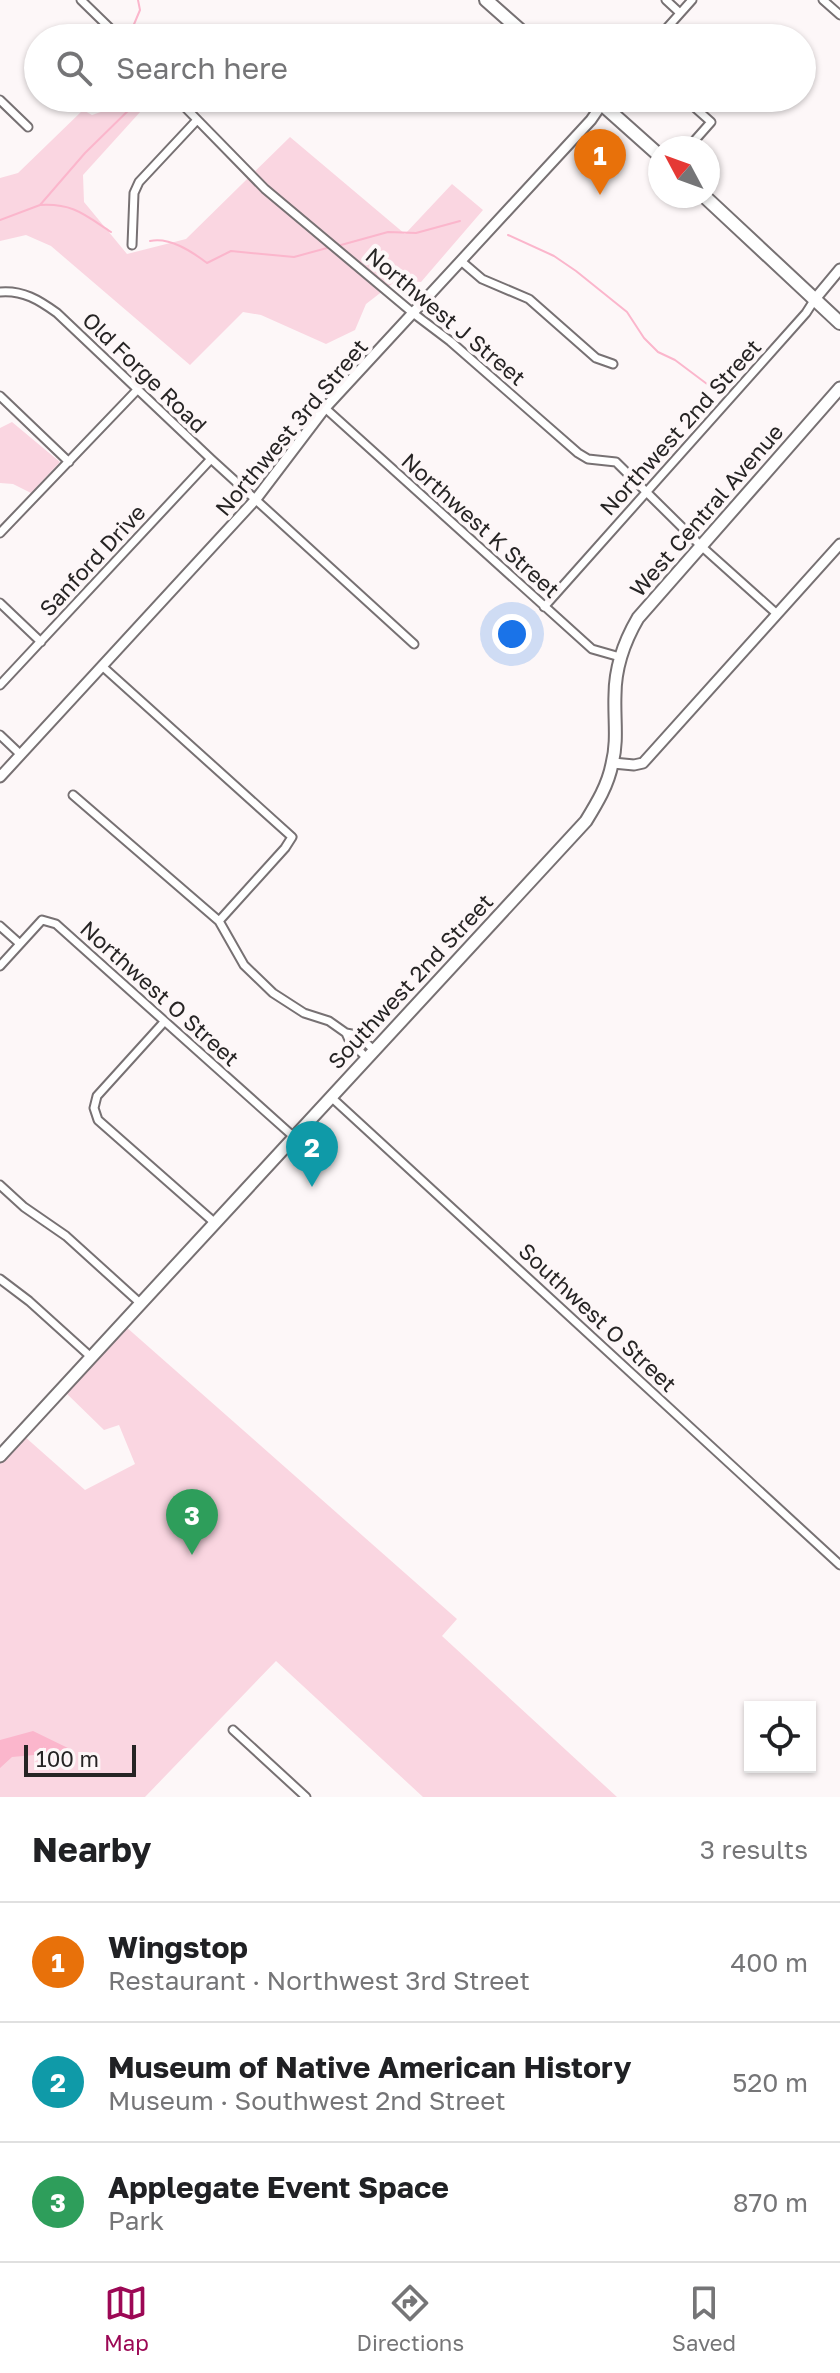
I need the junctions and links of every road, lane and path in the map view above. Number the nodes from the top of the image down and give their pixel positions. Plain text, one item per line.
1 (81, 0) edge
2 (486, 0) edge
3 (666, 0) edge
4 (692, 0) edge
5 (823, 0) edge
6 (680, 13) junction
7 (840, 15) edge
8 (106, 24) edge
9 (513, 24) edge
10 (670, 24) edge
11 (0, 100) edge
12 (189, 112) edge
13 (595, 112) edge
14 (614, 112) edge
15 (700, 112) edge
16 (197, 120) junction
17 (28, 127) dead end
18 (699, 136) edge
19 (648, 145) edge
20 (717, 208) edge
21 (132, 245) dead end
22 (461, 261) junction
23 (840, 269) edge
24 (0, 292) edge
25 (815, 299) junction
26 (413, 313) junction
27 (840, 323) edge
28 (613, 364) dead end
29 (840, 388) edge
30 (138, 389) junction
31 (0, 396) edge
32 (325, 408) junction
33 (211, 459) junction
34 (69, 462) junction
35 (646, 491) junction
36 (256, 499) junction
37 (0, 533) edge
38 (840, 544) edge
39 (700, 545) junction
40 (0, 603) edge
41 (544, 607) junction
42 (777, 614) junction
43 (41, 642) junction
44 (414, 644) dead end
45 (620, 657) junction
46 (102, 666) junction
47 (0, 685) edge
48 (0, 735) edge
49 (20, 754) junction
50 (613, 763) junction
51 (0, 777) edge
52 (73, 795) dead end
53 (219, 921) junction
54 (0, 926) edge
55 (19, 943) junction
56 (0, 966) edge
57 (164, 1022) junction
58 (370, 1054) junction
59 (331, 1097) junction
60 (294, 1137) junction
61 (0, 1185) edge
62 (215, 1223) junction
63 (0, 1279) edge
64 (140, 1303) junction
65 (91, 1357) junction
66 (0, 1456) edge
67 (840, 1565) edge
68 (233, 1730) dead end
69 (306, 1797) edge

1 - 8 street
2 - 9 main road
3 - 6 street
4 - 6 street
5 - 7 street
6 - 10 street
11 - 17 street
12 - 16 street, Northwest J Street
13 - 22 street, Northwest 3rd Street
14 - 19 main road
15 - 18 street
16 - 21 street
16 - 26 street, Northwest J Street
20 - 25 main road
22 - 26 street, Northwest 3rd Street
22 - 28 street
23 - 25 street, Northwest 2nd Street
24 - 30 street, Old Forge Road
25 - 27 main road
25 - 35 street, Northwest 2nd Street
26 - 32 street, Northwest 3rd Street
26 - 35 street, Northwest J Street
29 - 39 main road, West Central Avenue
30 - 33 street, Old Forge Road
30 - 34 street
31 - 34 street
32 - 36 street, Northwest 3rd Street
32 - 41 street, Northwest K Street
33 - 36 street, Old Forge Road
33 - 43 street, Sanford Drive
34 - 37 street
35 - 39 street, Northwest J Street
35 - 41 street, Northwest 2nd Street
36 - 44 street, Old Forge Road
36 - 46 street, Northwest 3rd Street
38 - 42 street
39 - 42 street, Northwest J Street
39 - 45 main road, West Central Avenue
40 - 43 street
41 - 45 street, Northwest K Street
42 - 50 street
43 - 47 street, Sanford Drive
45 - 50 main road, West Central Avenue
46 - 49 street, Northwest 3rd Street
46 - 53 street
48 - 49 street
49 - 51 street, Northwest 3rd Street
50 - 58 main road, Southwest 2nd Street
52 - 53 street
53 - 58 street
54 - 55 street
55 - 56 street
55 - 57 street, Northwest O Street
57 - 60 street, Northwest O Street
57 - 62 street
58 - 59 main road, Southwest 2nd Street
59 - 60 main road, Southwest 2nd Street
59 - 67 street, Southwest O Street
60 - 62 main road, Southwest 2nd Street
61 - 64 street
62 - 64 main road, Southwest 2nd Street
63 - 65 street
64 - 65 main road, Southwest 2nd Street
65 - 66 main road, Southwest 2nd Street
68 - 69 street

